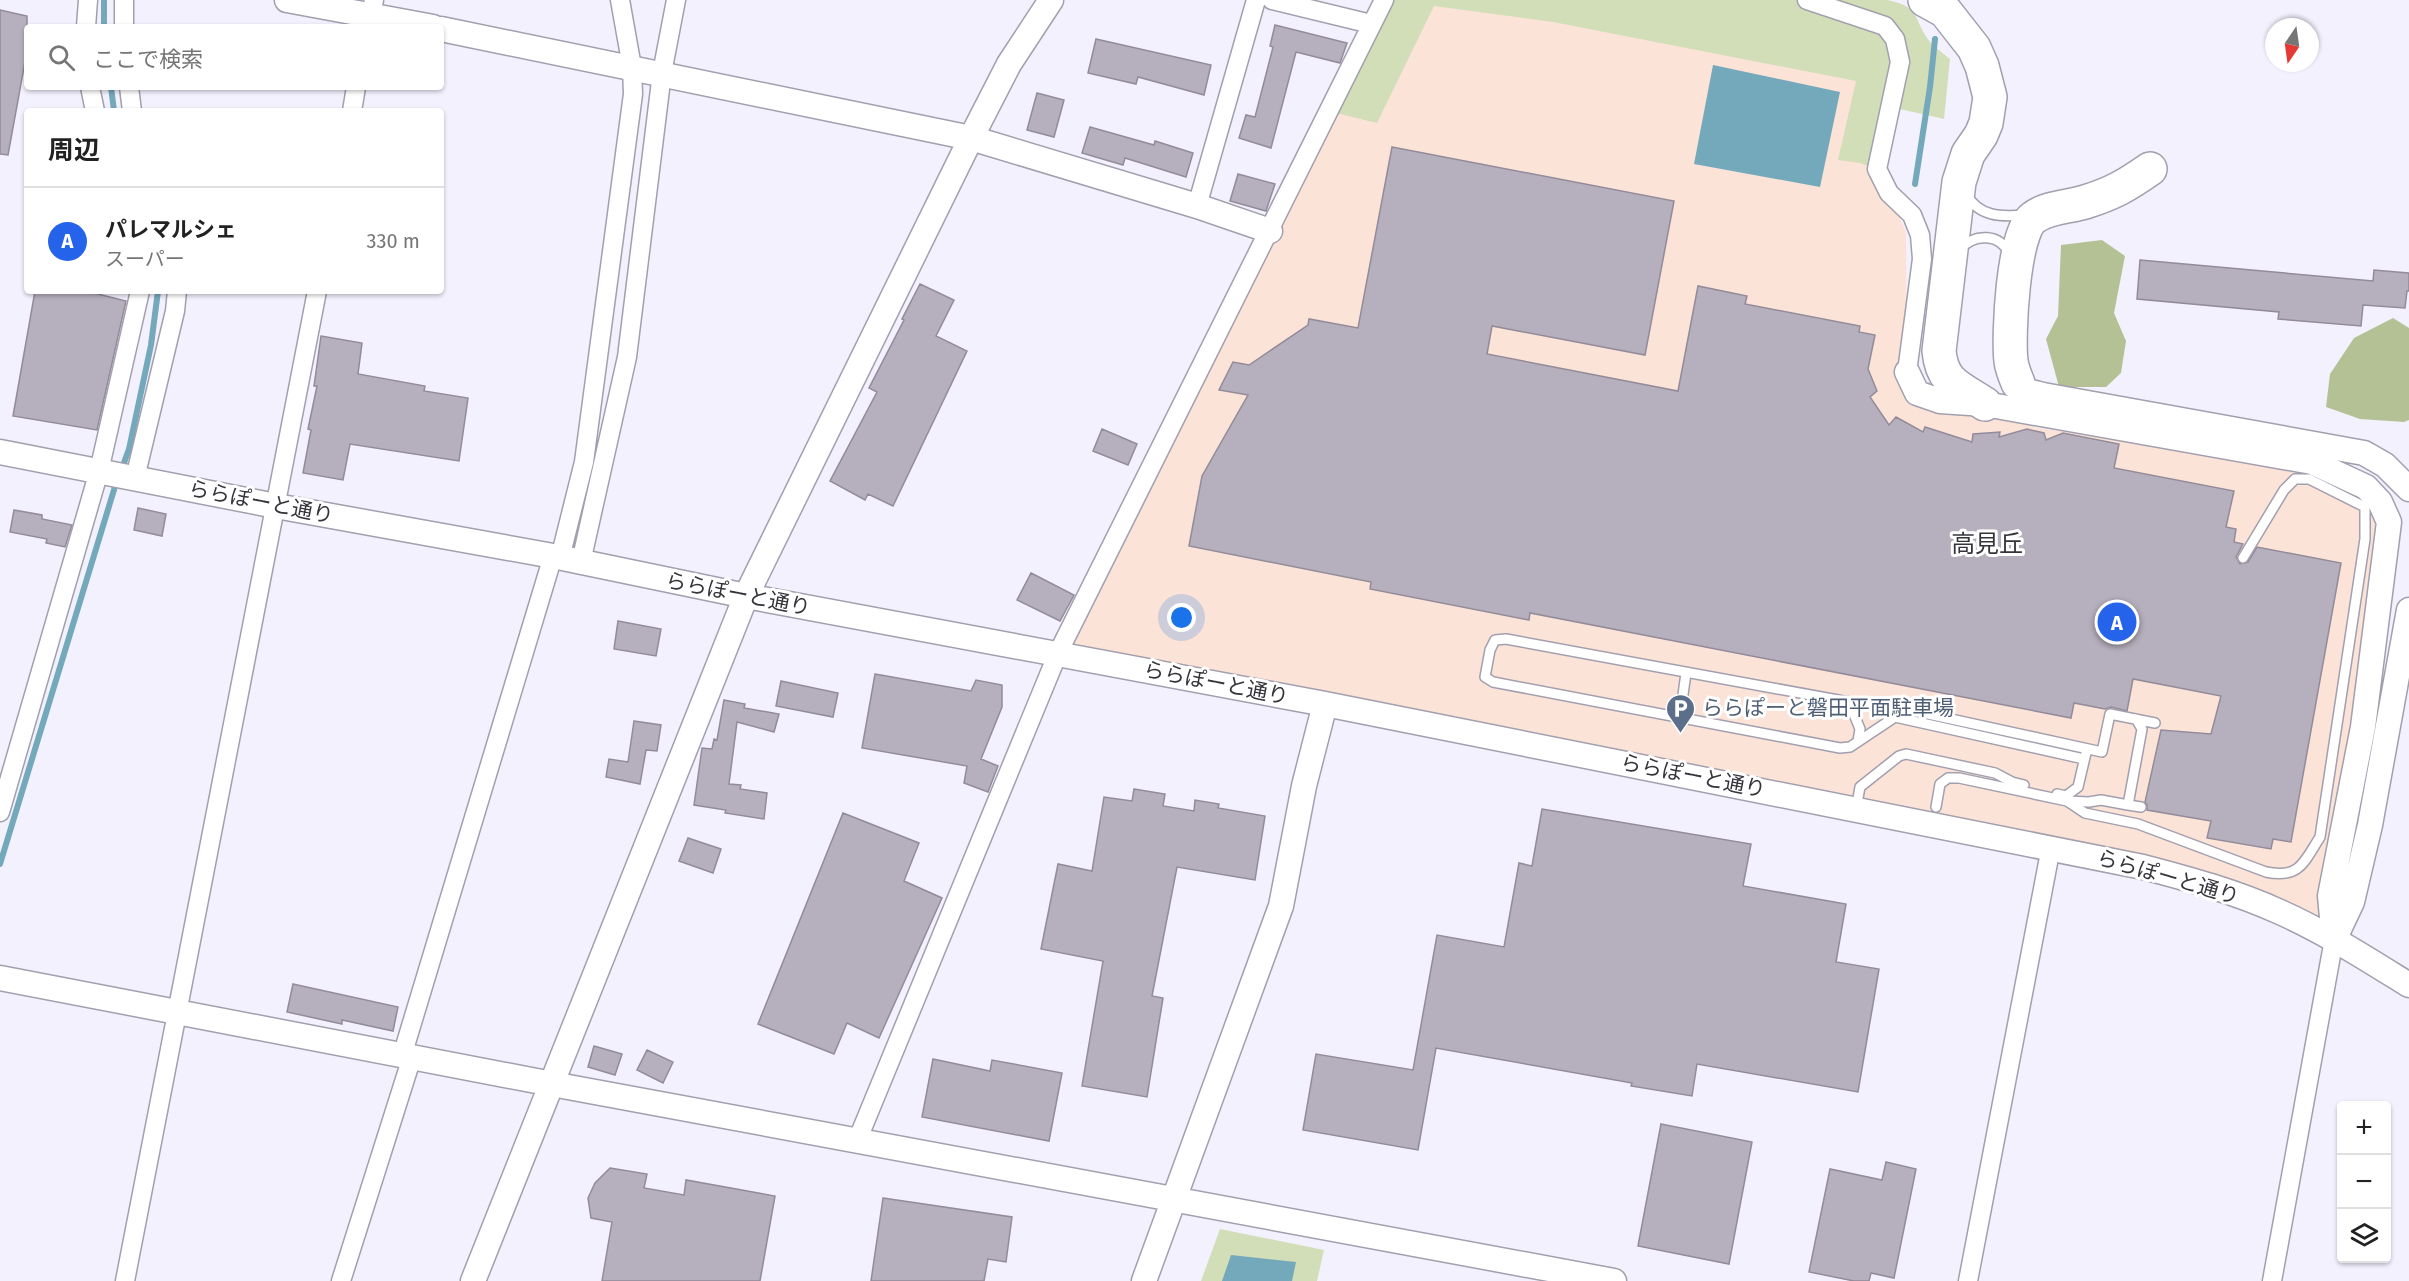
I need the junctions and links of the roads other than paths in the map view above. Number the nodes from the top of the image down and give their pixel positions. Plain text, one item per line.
1 (88, 0) edge
2 (124, 0) edge
3 (287, 0) edge
4 (620, 0) edge
5 (676, 0) edge
6 (1051, 0) edge
7 (1256, 0) edge
8 (1272, 0) edge
9 (1384, 0) edge
10 (1807, 0) edge
11 (1925, 0) edge
12 (370, 14) edge
13 (86, 24) edge
14 (124, 24) edge
15 (418, 24) edge
16 (1371, 24) junction
17 (444, 29) edge
18 (632, 67) junction
19 (662, 73) junction
20 (91, 90) edge
21 (129, 90) edge
22 (356, 90) edge
23 (94, 108) edge
24 (132, 108) edge
25 (352, 108) edge
26 (971, 138) junction
27 (2151, 169) dead end
28 (1959, 182) junction
29 (1197, 206) junction
30 (2042, 213) junction
31 (1270, 231) junction
32 (1950, 263) junction
33 (2015, 277) junction
34 (139, 294) edge
35 (177, 294) edge
36 (316, 294) edge
37 (1907, 372) joint
38 (2018, 383) joint
39 (1985, 405) junction
40 (0, 452) edge
41 (99, 471) junction
42 (135, 478) junction
43 (2409, 489) edge
44 (276, 506) junction
45 (565, 558) junction
46 (2243, 558) dead end
47 (746, 596) junction
48 (2409, 610) edge
49 (1058, 653) junction
50 (1686, 672) junction
51 (1849, 702) junction
52 (1325, 704) junction
53 (1680, 716) junction
54 (2136, 719) junction
55 (2155, 723) dead end
56 (1858, 741) junction
57 (2086, 754) junction
58 (2067, 801) junction
59 (2128, 805) junction
60 (1936, 807) dead end
61 (2141, 807) dead end
62 (1856, 808) junction
63 (0, 812) edge
64 (2051, 847) junction
65 (2334, 939) junction
66 (0, 978) edge
67 (2409, 985) edge
68 (179, 1013) junction
69 (407, 1056) junction
70 (552, 1084) junction
71 (857, 1141) junction
72 (1174, 1201) junction
73 (125, 1281) edge
74 (341, 1281) edge
75 (473, 1281) edge
76 (1144, 1281) edge
77 (1614, 1281) edge
78 (1968, 1281) edge
79 (2272, 1281) edge

1 - 13 street
2 - 14 street
3 - 12 street
4 - 18 street
5 - 19 street
6 - 26 street
7 - 29 street
8 - 16 street
9 - 16 street
10 - 37 street
11 - 28 highway
12 - 15 street
16 - 31 street
17 - 18 street
18 - 19 street
18 - 45 street
19 - 26 street
19 - 45 street
20 - 23 street
21 - 24 street
22 - 25 street
26 - 29 street
26 - 47 street
27 - 30 highway
28 - 30 lane
28 - 32 highway
29 - 31 street
30 - 33 highway
31 - 49 street
32 - 33 lane
32 - 39 highway
33 - 38 highway
34 - 41 street
35 - 42 street
36 - 44 street
37 - 39 street
38 - 43 street
39 - 65 street
40 - 41 street, ららぽーと通り
41 - 42 street, ららぽーと通り
41 - 63 street
42 - 44 street, ららぽーと通り
44 - 45 street, ららぽーと通り
44 - 68 street
45 - 47 street, ららぽーと通り
45 - 69 street
46 - 58 lane
47 - 49 street, ららぽーと通り
47 - 70 street
48 - 65 street
49 - 52 street, ららぽーと通り
49 - 71 street
50 - 51 lane
50 - 53 lane
50 - 53 lane
51 - 56 lane
51 - 57 lane
52 - 62 street, ららぽーと通り
52 - 72 street
53 - 56 lane
54 - 55 lane
54 - 57 lane
54 - 59 lane
56 - 57 lane
57 - 62 lane
58 - 59 lane
58 - 60 lane
59 - 61 lane
62 - 64 street, ららぽーと通り
64 - 65 street, ららぽーと通り
64 - 78 street
65 - 67 street, ららぽーと通り
65 - 79 street
66 - 68 street
68 - 69 street
68 - 73 street
69 - 70 street
69 - 74 street
70 - 71 street
70 - 75 street
71 - 72 street
72 - 76 street
72 - 77 street

